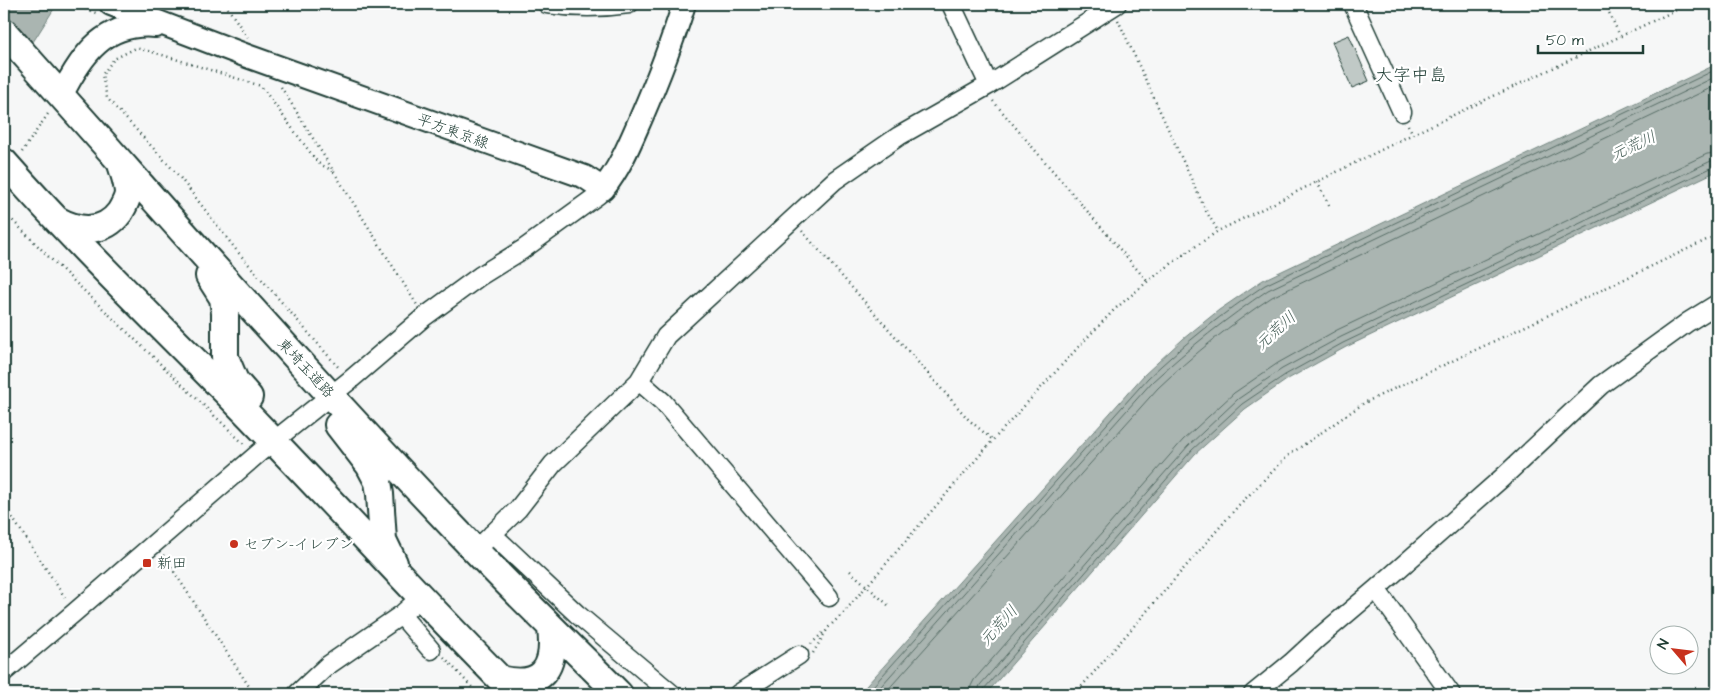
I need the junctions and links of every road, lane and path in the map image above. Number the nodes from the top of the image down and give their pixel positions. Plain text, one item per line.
1 (111, 4) edge
2 (225, 4) edge
3 (547, 4) edge
4 (629, 4) edge
5 (684, 4) edge
6 (951, 4) edge
7 (1353, 4) edge
8 (1605, 4) edge
9 (1689, 4) edge
10 (570, 6) edge
11 (1115, 6) edge
12 (177, 28) junction
13 (4, 32) edge
14 (1620, 36) junction
15 (247, 56) junction
16 (283, 69) junction
17 (985, 87) junction
18 (54, 88) junction
19 (1402, 112) dead end
20 (121, 164) junction
21 (7, 166) edge
22 (333, 171) junction
23 (1317, 182) junction
24 (603, 189) junction
25 (1329, 205) dead end
26 (4, 216) edge
27 (791, 219) junction
28 (58, 220) junction
29 (177, 226) junction
30 (1218, 231) junction
31 (1717, 235) edge
32 (1147, 282) junction
33 (1717, 304) edge
34 (424, 317) junction
35 (638, 381) junction
36 (341, 388) junction
37 (993, 440) junction
38 (267, 447) junction
39 (4, 504) edge
40 (484, 542) junction
41 (155, 544) junction
42 (850, 571) dead end
43 (866, 586) junction
44 (413, 589) junction
45 (1376, 589) junction
46 (829, 597) dead end
47 (888, 605) dead end
48 (76, 612) junction
49 (401, 615) junction
50 (551, 628) junction
51 (828, 628) junction
52 (431, 650) joint
53 (805, 655) junction
54 (4, 672) edge
55 (507, 686) edge
56 (254, 694) edge
57 (297, 694) edge
58 (478, 694) edge
59 (620, 694) edge
60 (672, 694) edge
61 (738, 694) edge
62 (1075, 694) edge
63 (1253, 694) edge
64 (1451, 694) edge

1 - 12 main road, 平方東京線
2 - 15 path
3 - 10 street
4 - 10 street
5 - 24 main road
6 - 17 street
7 - 19 street
8 - 14 path
9 - 14 path
11 - 17 street
11 - 30 path
12 - 15 main road, 平方東京線
12 - 18 main road
13 - 18 highway, 東埼玉道路
14 - 23 path
15 - 16 main road, 平方東京線
16 - 22 path
16 - 24 main road, 平方東京線
17 - 27 street
17 - 32 path
18 - 20 highway, 東埼玉道路
18 - 21 path
20 - 28 highway
20 - 29 highway, 東埼玉道路
21 - 28 highway
22 - 34 path
22 - 36 path
23 - 25 path
23 - 30 path
24 - 34 street
26 - 38 path
27 - 35 street
27 - 37 path
28 - 38 highway
29 - 36 highway, 東埼玉道路
29 - 38 highway
30 - 32 path
31 - 62 path
32 - 37 path
33 - 45 street
34 - 36 street
35 - 40 street
35 - 46 street
36 - 38 street
36 - 40 highway, 東埼玉道路
36 - 44 highway
37 - 43 path
38 - 41 street
38 - 44 highway
39 - 48 path
40 - 50 highway, 東埼玉道路
40 - 60 street
41 - 48 street
41 - 56 path
42 - 43 path
43 - 47 path
43 - 51 path
44 - 49 street
44 - 55 highway
45 - 63 street
45 - 64 street
48 - 54 street
49 - 52 street
49 - 57 street
50 - 55 highway
50 - 59 highway, 東埼玉道路
51 - 53 path
51 - 53 path
52 - 58 path
53 - 61 street

